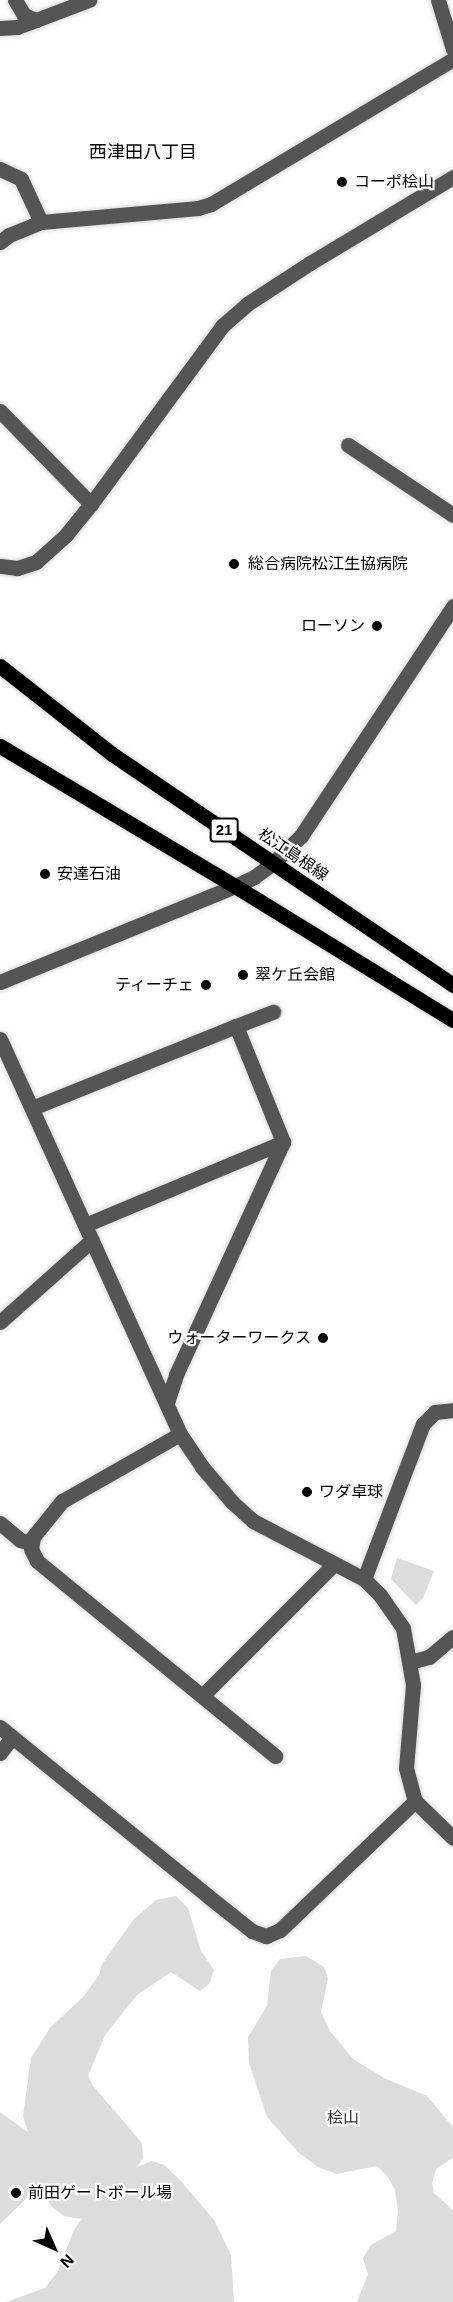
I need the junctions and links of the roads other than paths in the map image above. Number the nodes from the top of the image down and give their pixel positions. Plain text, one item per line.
1 (15, 0) edge
2 (89, 0) edge
3 (438, 0) edge
4 (36, 20) junction
5 (0, 28) edge
6 (453, 49) edge
7 (453, 59) edge
8 (0, 169) edge
9 (453, 177) edge
10 (41, 222) junction
11 (0, 242) edge
12 (0, 411) edge
13 (348, 445) dead end
14 (92, 504) junction
15 (453, 515) edge
16 (0, 566) edge
17 (453, 606) edge
18 (0, 666) edge
19 (0, 746) edge
20 (273, 863) junction
21 (235, 886) junction
22 (0, 982) edge
23 (453, 985) edge
24 (273, 1012) dead end
25 (453, 1020) edge
26 (236, 1026) junction
27 (0, 1039) edge
28 (32, 1108) junction
29 (283, 1142) junction
30 (86, 1225) junction
31 (92, 1240) junction
32 (0, 1322) edge
33 (167, 1402) junction
34 (453, 1410) edge
35 (180, 1434) junction
36 (0, 1523) edge
37 (31, 1544) junction
38 (334, 1564) junction
39 (364, 1579) junction
40 (453, 1637) edge
41 (410, 1662) junction
42 (202, 1696) junction
43 (0, 1727) edge
44 (12, 1737) junction
45 (0, 1753) edge
46 (275, 1756) dead end
47 (415, 1801) junction
48 (453, 1838) edge

1 - 4 street
2 - 4 street
3 - 6 street
4 - 5 street
7 - 10 street
8 - 10 street
9 - 14 street
10 - 11 street
12 - 14 street
13 - 15 street
14 - 16 street
17 - 20 street
18 - 20 main road, 松江島根線 / 21
19 - 21 main road, 21
20 - 21 street
20 - 23 main road, 松江島根線 / 21
21 - 22 street
21 - 25 main road, 21
24 - 26 street
26 - 28 street
26 - 29 street
27 - 28 street
28 - 30 street
29 - 30 street
29 - 33 street
30 - 31 street
31 - 32 street
31 - 33 street
33 - 35 street
34 - 39 street
35 - 37 street
35 - 38 street
36 - 37 street
37 - 42 street
38 - 39 street
38 - 42 street
39 - 41 street
40 - 41 street
41 - 47 street
42 - 46 street
43 - 44 street
44 - 45 street
44 - 47 street
47 - 48 street

